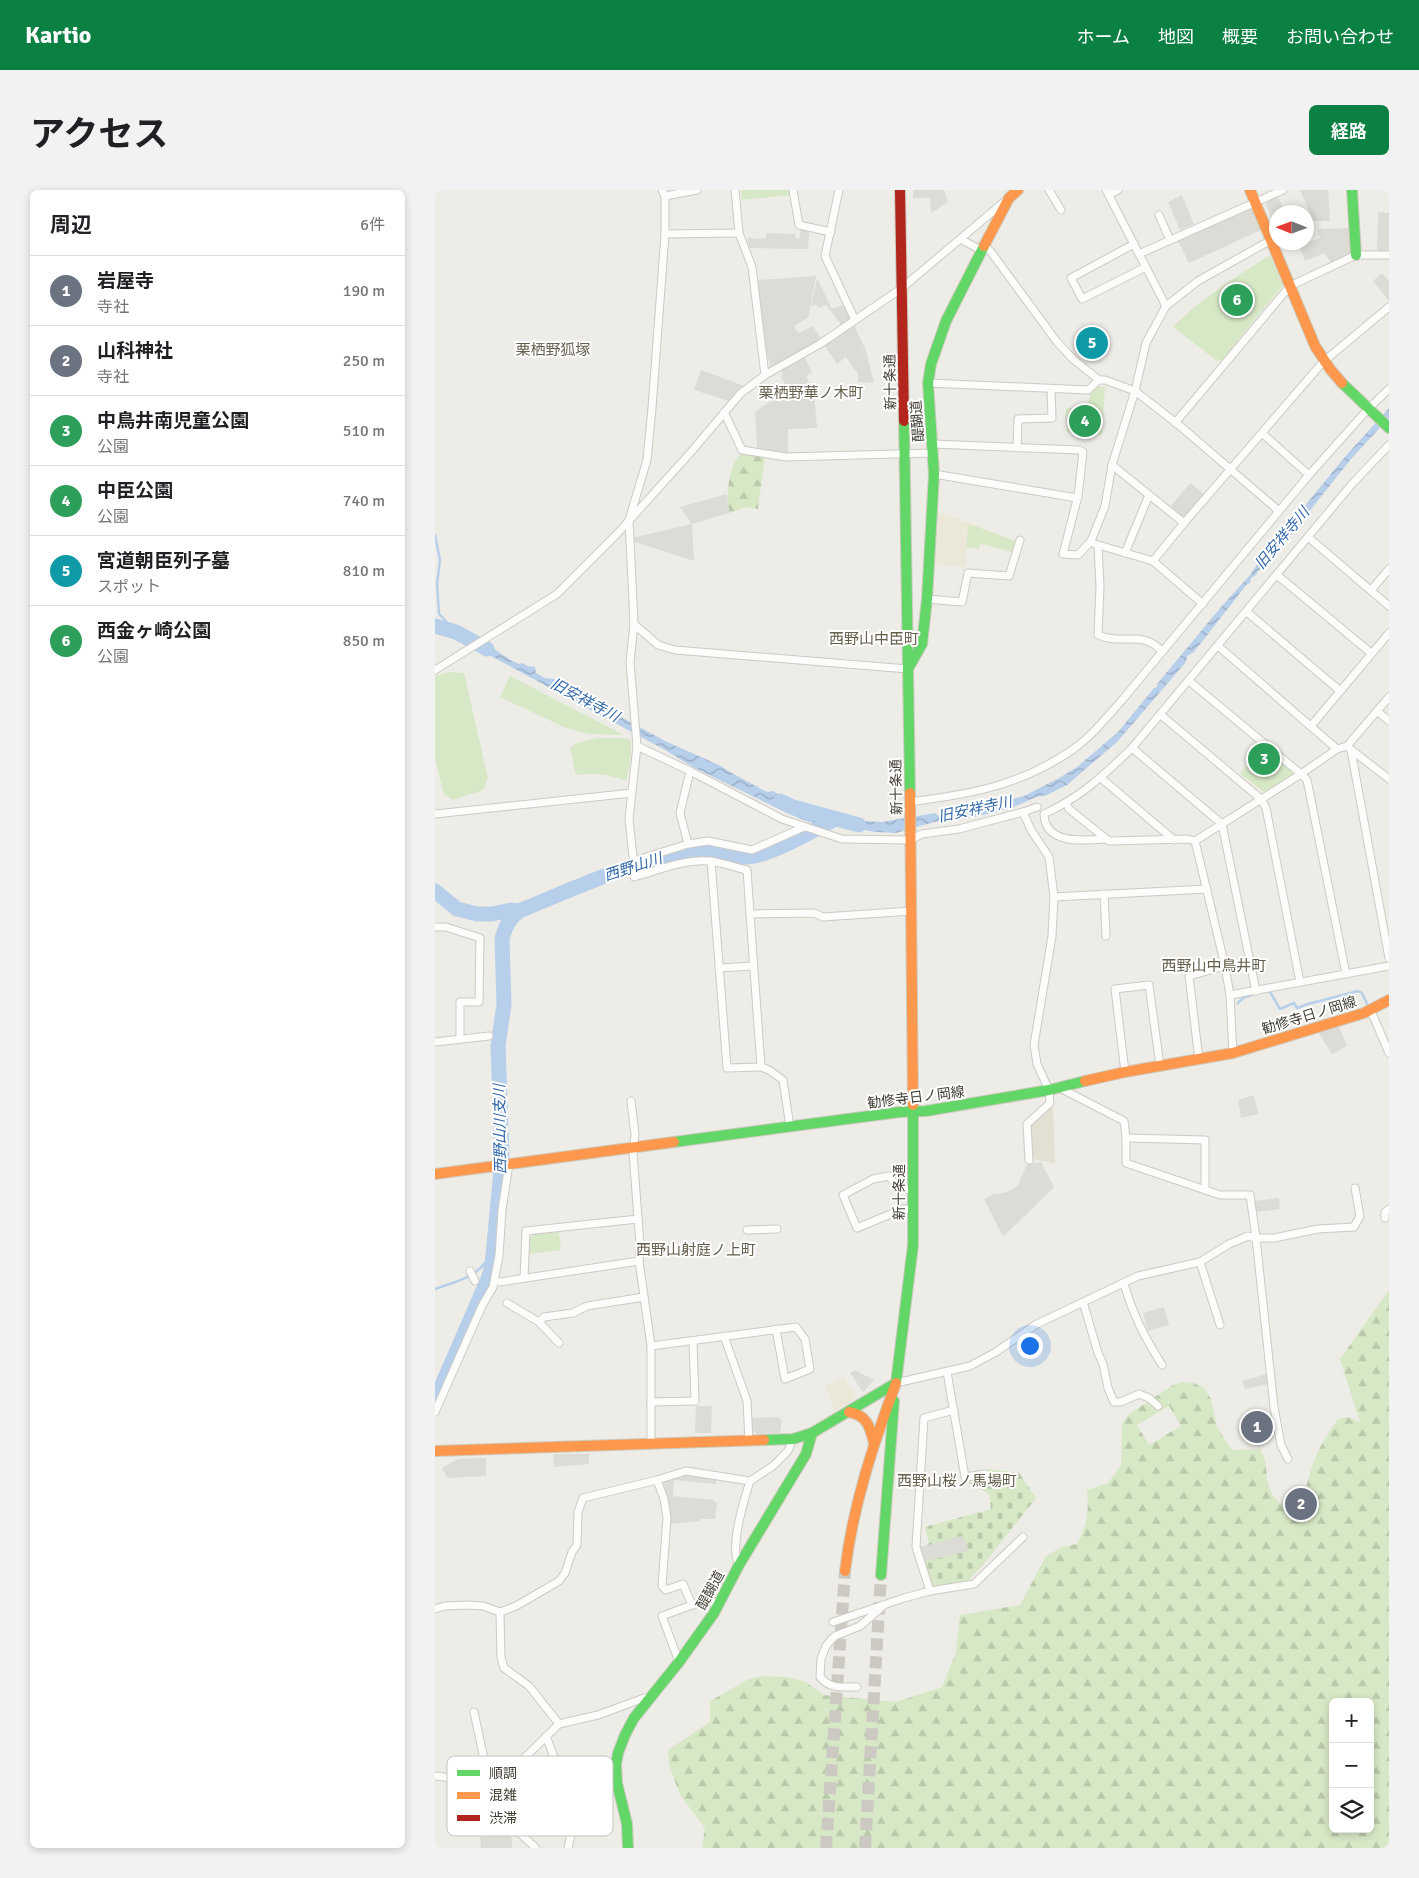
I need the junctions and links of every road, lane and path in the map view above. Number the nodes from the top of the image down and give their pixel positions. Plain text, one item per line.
1 (697, 190) edge
2 (735, 190) edge
3 (793, 190) edge
4 (839, 190) edge
5 (901, 190) edge
6 (1018, 190) edge
7 (1049, 190) edge
8 (1118, 190) edge
9 (1250, 190) edge
10 (1283, 190) edge
11 (1352, 190) edge
12 (1107, 192) edge
13 (664, 193) edge
14 (1009, 198) junction
15 (1255, 202) junction
16 (1061, 210) dead end
17 (1159, 215) dead end
18 (739, 232) junction
19 (831, 232) junction
20 (665, 234) junction
21 (1269, 235) edge
22 (960, 239) junction
23 (1170, 240) junction
24 (1269, 241) edge
25 (1134, 244) junction
26 (983, 248) junction
27 (1275, 250) edge
28 (1139, 254) junction
29 (1356, 255) junction
30 (1389, 256) edge
31 (1146, 267) junction
32 (1289, 286) junction
33 (902, 288) junction
34 (1166, 306) junction
35 (1389, 308) edge
36 (855, 320) junction
37 (1323, 362) junction
38 (765, 375) junction
39 (1099, 380) junction
40 (928, 383) junction
41 (1051, 389) junction
42 (1389, 389) edge
43 (1135, 391) junction
44 (724, 412) junction
45 (1372, 412) junction
46 (1175, 423) junction
47 (1389, 428) edge
48 (1262, 433) junction
49 (1389, 445) edge
50 (1017, 448) junction
51 (933, 449) junction
52 (905, 453) junction
53 (1112, 465) junction
54 (1230, 469) junction
55 (934, 474) junction
56 (1309, 475) junction
57 (1149, 495) junction
58 (1077, 498) junction
59 (1279, 511) junction
60 (629, 520) junction
61 (1183, 523) junction
62 (1309, 537) junction
63 (1021, 540) dead end
64 (1091, 541) junction
65 (1098, 546) junction
66 (1125, 553) junction
67 (1153, 561) junction
68 (1389, 569) edge
69 (1277, 575) junction
70 (1371, 590) junction
71 (927, 598) junction
72 (1203, 604) junction
73 (1389, 606) edge
74 (1247, 612) junction
75 (634, 624) junction
76 (1389, 633) edge
77 (1218, 646) junction
78 (1162, 651) junction
79 (1371, 653) junction
80 (908, 669) junction
81 (435, 670) edge
82 (1189, 681) junction
83 (1339, 690) junction
84 (1389, 697) edge
85 (1377, 711) junction
86 (1161, 715) junction
87 (1389, 721) edge
88 (1311, 726) junction
89 (637, 746) junction
90 (1132, 748) junction
91 (1349, 748) junction
92 (1337, 749) junction
93 (690, 771) junction
94 (1301, 774) junction
95 (1101, 778) junction
96 (1389, 779) edge
97 (633, 793) junction
98 (1261, 799) junction
99 (1066, 804) junction
100 (910, 807) junction
101 (1037, 807) dead end
102 (1023, 812) junction
103 (435, 814) edge
104 (1222, 824) junction
105 (804, 827) junction
106 (910, 837) junction
107 (1104, 839) junction
108 (1173, 840) junction
109 (1195, 841) junction
110 (689, 844) junction
111 (711, 861) junction
112 (634, 862) junction
113 (1207, 889) junction
114 (1103, 894) junction
115 (1054, 897) junction
116 (911, 911) junction
117 (750, 914) junction
118 (435, 927) edge
119 (1106, 936) dead end
120 (1389, 958) edge
121 (753, 966) junction
122 (1225, 966) junction
123 (1389, 966) edge
124 (719, 968) junction
125 (1346, 974) junction
126 (1301, 982) junction
127 (1256, 990) junction
128 (1230, 995) junction
129 (1389, 1000) edge
130 (1371, 1010) junction
131 (489, 1036) dead end
132 (461, 1039) junction
133 (435, 1042) edge
134 (1389, 1052) edge
135 (1233, 1054) junction
136 (1199, 1060) junction
137 (1160, 1066) junction
138 (761, 1067) junction
139 (1125, 1072) junction
140 (1061, 1088) junction
141 (1049, 1090) junction
142 (631, 1101) dead end
143 (913, 1111) junction
144 (790, 1127) junction
145 (1126, 1138) junction
146 (634, 1148) junction
147 (1029, 1160) dead end
148 (504, 1165) junction
149 (435, 1174) edge
150 (1355, 1188) dead end
151 (913, 1190) junction
152 (1205, 1190) junction
153 (913, 1209) junction
154 (1389, 1209) edge
155 (1385, 1218) dead end
156 (638, 1219) junction
157 (777, 1229) dead end
158 (747, 1230) dead end
159 (1256, 1238) junction
160 (639, 1261) junction
161 (1200, 1262) junction
162 (470, 1271) dead end
163 (524, 1278) junction
164 (475, 1281) dead end
165 (500, 1282) dead end
166 (1124, 1284) junction
167 (644, 1297) junction
168 (1083, 1302) junction
169 (507, 1303) dead end
170 (539, 1322) junction
171 (1220, 1325) dead end
172 (776, 1329) junction
173 (724, 1336) junction
174 (693, 1340) junction
175 (559, 1343) dead end
176 (651, 1346) junction
177 (1162, 1365) dead end
178 (947, 1372) junction
179 (896, 1383) junction
180 (651, 1402) junction
181 (1158, 1406) dead end
182 (954, 1410) junction
183 (435, 1412) edge
184 (849, 1412) junction
185 (812, 1433) junction
186 (793, 1439) junction
187 (749, 1441) junction
188 (874, 1443) junction
189 (651, 1444) junction
190 (435, 1452) edge
191 (1288, 1459) dead end
192 (985, 1474) dead end
193 (657, 1480) junction
194 (750, 1481) junction
195 (1023, 1536) dead end
196 (739, 1565) junction
197 (845, 1571) tunnel mouth
198 (881, 1575) tunnel mouth
199 (930, 1591) junction
200 (719, 1603) junction
201 (885, 1604) junction
202 (692, 1605) junction
203 (435, 1609) edge
204 (500, 1612) junction
205 (833, 1622) dead end
206 (679, 1662) junction
207 (857, 1687) dead end
208 (650, 1698) junction
209 (474, 1712) dead end
210 (559, 1724) junction
211 (546, 1736) junction
212 (483, 1756) edge
213 (526, 1756) edge
214 (554, 1756) edge
215 (522, 1836) edge
216 (535, 1848) edge
217 (628, 1848) edge

1 - 13 street
2 - 18 street
3 - 19 street
4 - 19 street
5 - 33 main road, 新十条通
6 - 14 main road, 醍醐道
7 - 16 street
8 - 12 street
9 - 15 main road
10 - 15 street
11 - 29 main road
12 - 25 street
13 - 20 street
14 - 22 street
14 - 26 main road, 醍醐道
15 - 21 main road
15 - 23 street
17 - 23 street
18 - 20 street
18 - 38 street
19 - 36 street
20 - 60 street
22 - 26 street
22 - 33 street
23 - 28 street
24 - 34 street
25 - 28 street
25 - 31 street
26 - 39 street
26 - 40 main road, 醍醐道
27 - 32 main road
28 - 31 street
29 - 30 street
29 - 32 street
31 - 34 street
32 - 37 main road
32 - 46 street
33 - 36 street
33 - 52 main road, 新十条通
34 - 43 street
35 - 37 street
36 - 38 street
37 - 45 main road
37 - 48 street
38 - 44 street
39 - 41 street
39 - 43 street
40 - 41 street
40 - 51 main road, 醍醐道
41 - 50 street
42 - 45 street
43 - 46 street
43 - 53 street
44 - 52 street
44 - 60 street
45 - 47 main road
45 - 56 street
46 - 54 street
48 - 54 street
48 - 56 street
49 - 62 street
50 - 51 street
50 - 58 street
51 - 52 street
51 - 55 main road, 醍醐道
52 - 80 main road, 新十条通
53 - 57 street
53 - 64 street
54 - 59 street
54 - 61 street
55 - 58 street
55 - 71 main road, 醍醐道
56 - 59 street
57 - 61 street
57 - 66 street
58 - 64 street
59 - 72 street
60 - 75 street
60 - 81 street
61 - 67 street
62 - 69 street
62 - 70 street
63 - 71 street
64 - 65 street
65 - 66 street
65 - 78 street
66 - 67 street
67 - 72 street
68 - 70 street
69 - 74 street
69 - 79 street
70 - 73 street
71 - 80 main road, 醍醐道
72 - 78 street
74 - 77 street
74 - 83 street
75 - 80 street
75 - 89 street
76 - 79 street
77 - 82 street
77 - 88 street
78 - 100 street
79 - 83 street
80 - 100 main road, 新十条通
82 - 86 street
82 - 94 street
83 - 88 street
84 - 85 street
85 - 87 street
85 - 91 street
86 - 90 street
86 - 98 street
88 - 92 street
89 - 93 street
89 - 97 street
90 - 95 street
90 - 104 street
91 - 92 street
91 - 96 street
91 - 120 street
92 - 94 street
93 - 105 street
93 - 110 street
94 - 98 street
94 - 125 street
95 - 99 street
95 - 108 street
97 - 103 street
97 - 112 street
98 - 104 street
98 - 126 street
99 - 107 street
99 - 107 street
100 - 106 main road, 新十条通
101 - 102 street
102 - 106 street
102 - 115 street
104 - 109 street
104 - 127 street
105 - 106 street
105 - 110 street
106 - 116 main road, 新十条通
107 - 108 street
108 - 109 street
109 - 113 street
110 - 112 street
111 - 112 street
111 - 117 street
111 - 124 street
113 - 114 street
113 - 122 street
114 - 115 street
114 - 119 street
115 - 141 street
116 - 117 street
116 - 143 main road, 新十条通
117 - 121 street
118 - 132 street
121 - 124 street
121 - 138 street
122 - 128 street
122 - 136 street
123 - 125 street
124 - 138 street
125 - 126 street
126 - 127 street
127 - 128 street
128 - 135 street
129 - 130 main road, 勧修寺日ノ岡線
130 - 134 street
130 - 135 main road, 勧修寺日ノ岡線
131 - 132 street
132 - 133 street
135 - 136 main road, 勧修寺日ノ岡線
136 - 137 main road, 勧修寺日ノ岡線
137 - 139 main road, 勧修寺日ノ岡線
137 - 139 street
138 - 144 street
139 - 140 main road, 勧修寺日ノ岡線
140 - 141 main road, 勧修寺日ノ岡線
140 - 145 street
141 - 143 main road, 勧修寺日ノ岡線
141 - 147 street
142 - 146 street
143 - 144 main road, 勧修寺日ノ岡線
143 - 151 main road, 新十条通
144 - 146 main road, 勧修寺日ノ岡線
145 - 152 street
145 - 152 street
146 - 148 main road, 勧修寺日ノ岡線
146 - 156 street
148 - 149 main road, 勧修寺日ノ岡線
148 - 183 street
150 - 159 street
151 - 153 main road, 新十条通
151 - 153 street
152 - 159 street
153 - 179 main road, 新十条通
154 - 155 street
156 - 160 street
156 - 163 street
157 - 158 street
159 - 161 street
159 - 191 street
160 - 163 street
160 - 167 street
161 - 166 street
161 - 171 street
162 - 164 street
163 - 165 street
166 - 168 street
166 - 177 street
167 - 170 street
167 - 176 street
168 - 178 street
168 - 181 street
169 - 170 street
170 - 175 street
172 - 172 street
172 - 173 street
173 - 174 street
173 - 187 street
174 - 176 street
174 - 180 street
176 - 180 street
178 - 179 street
178 - 182 street
179 - 184 main road
179 - 188 main road
179 - 198 main road
180 - 189 street
182 - 192 street
182 - 199 street
184 - 185 main road
184 - 188 main road
185 - 186 main road
185 - 196 main road, 醍醐道
186 - 187 main road
186 - 194 street
187 - 189 main road
188 - 197 main road
189 - 190 main road
193 - 194 street
193 - 202 street
193 - 204 street
194 - 196 street
195 - 199 street
196 - 200 main road, 醍醐道
199 - 201 street
200 - 202 street
200 - 206 main road, 醍醐道
201 - 205 street
201 - 207 street
202 - 206 street
203 - 204 street
204 - 210 street
206 - 208 main road, 醍醐道
208 - 210 street
208 - 217 main road, 醍醐道
209 - 212 street
210 - 211 street
211 - 213 street
211 - 214 street
215 - 216 street

